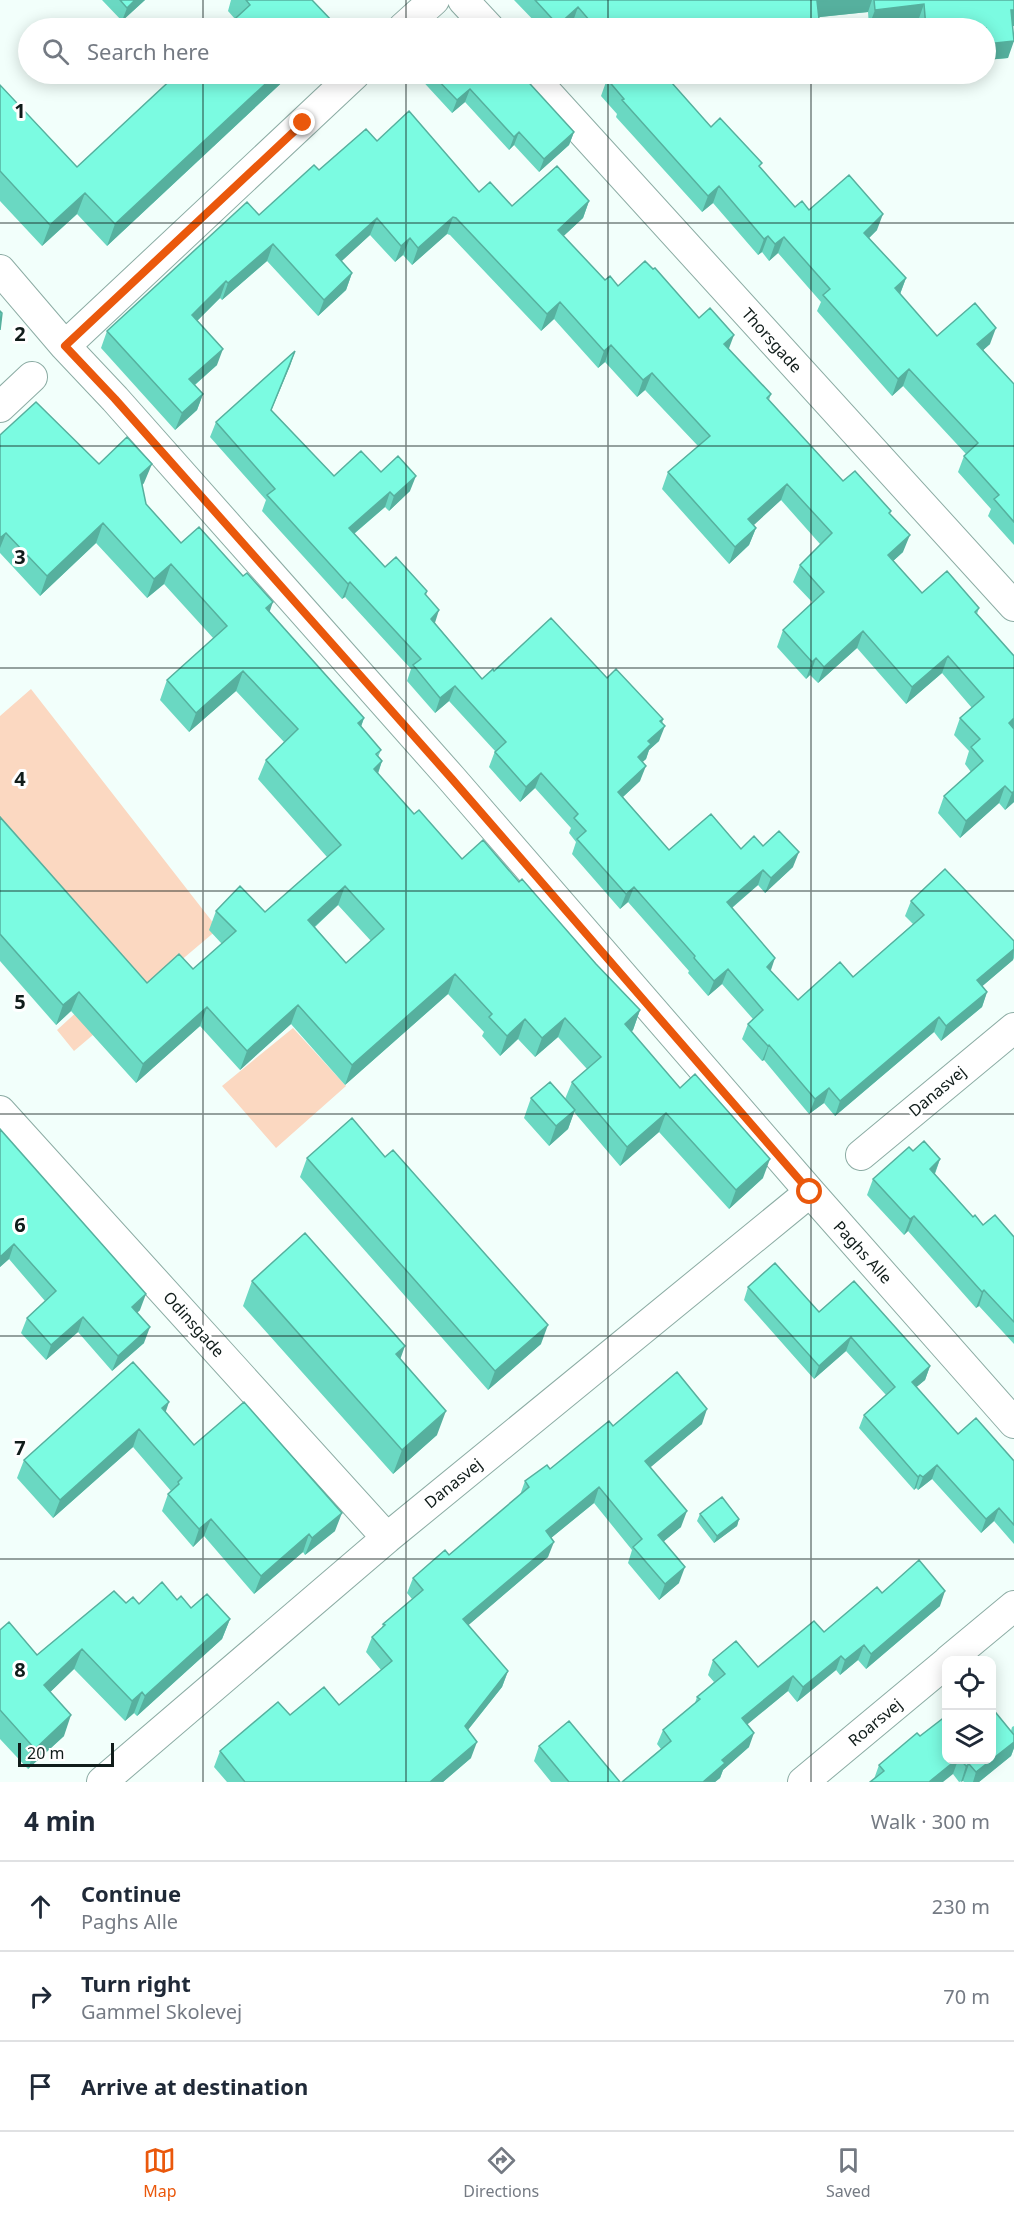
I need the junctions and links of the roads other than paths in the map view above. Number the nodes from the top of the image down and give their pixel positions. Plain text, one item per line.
1 (434, 0) edge
2 (463, 0) edge
3 (414, 18) edge
4 (480, 18) edge
5 (344, 84) edge
6 (539, 84) edge
7 (0, 270) edge
8 (65, 346) junction
9 (32, 377) dead end
10 (0, 406) edge
11 (1014, 606) edge
12 (1014, 1028) edge
13 (0, 1111) edge
14 (861, 1155) dead end
15 (810, 1192) junction
16 (1014, 1422) edge
17 (387, 1538) junction
18 (1014, 1606) edge
19 (955, 1656) edge
20 (942, 1667) edge
21 (102, 1782) edge
22 (803, 1782) edge

1 - 3 street
2 - 4 street
5 - 8 street
6 - 11 street, Thorsgade
7 - 8 street, Paghs Alle
8 - 15 street, Paghs Alle
9 - 10 street
12 - 14 street, Danasvej
13 - 17 street, Odinsgade
15 - 16 street, Paghs Alle
15 - 17 street, Danasvej
17 - 21 street, Danasvej
18 - 19 street, Roarsvej
20 - 22 street, Roarsvej

